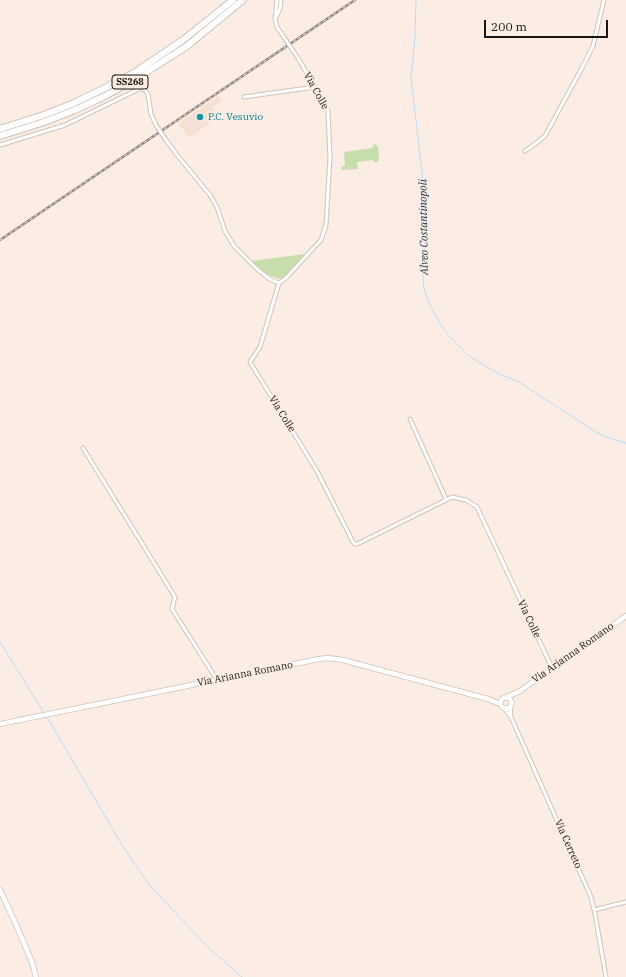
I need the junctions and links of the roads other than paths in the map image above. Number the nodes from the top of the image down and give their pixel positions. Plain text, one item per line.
1 (233, 0) edge
2 (243, 0) edge
3 (277, 0) edge
4 (282, 0) edge
5 (604, 0) edge
6 (275, 19) junction
7 (315, 86) junction
8 (244, 97) dead end
9 (0, 129) edge
10 (0, 136) edge
11 (0, 145) edge
12 (524, 151) dead end
13 (279, 283) junction
14 (410, 419) dead end
15 (84, 448) dead end
16 (446, 499) junction
17 (626, 616) edge
18 (552, 668) junction
19 (217, 680) junction
20 (520, 691) junction
21 (505, 698) junction
22 (488, 699) junction
23 (511, 705) junction
24 (502, 706) junction
25 (511, 717) junction
26 (0, 724) edge
27 (0, 890) edge
28 (626, 902) edge
29 (594, 910) junction
30 (36, 977) edge
31 (606, 977) edge

1 - 9 highway, SS268
2 - 10 highway, SS268
3 - 6 street, Via Colle
4 - 6 street
5 - 12 street
6 - 7 street, Via Colle, bridge
7 - 8 street
7 - 13 street, Via Colle
11 - 13 street, bridge
13 - 16 street, Via Colle
14 - 16 street
15 - 19 street
16 - 18 street, Via Colle
17 - 18 street, Via Arianna Romano
18 - 20 street, Via Arianna Romano
19 - 22 street, Via Arianna Romano
19 - 26 street, Via Arianna Romano
20 - 21 street, Via Arianna Romano
20 - 23 street, Via Arianna Romano
21 - 22 street, Via Arianna Romano
21 - 23 street
21 - 24 street
22 - 24 street, Via Arianna Romano
23 - 24 street
23 - 25 street, Via Cerreto
24 - 25 street, Via Cerreto
25 - 29 street, Via Cerreto
27 - 30 street
28 - 29 street
29 - 31 street, Via Cerreto

